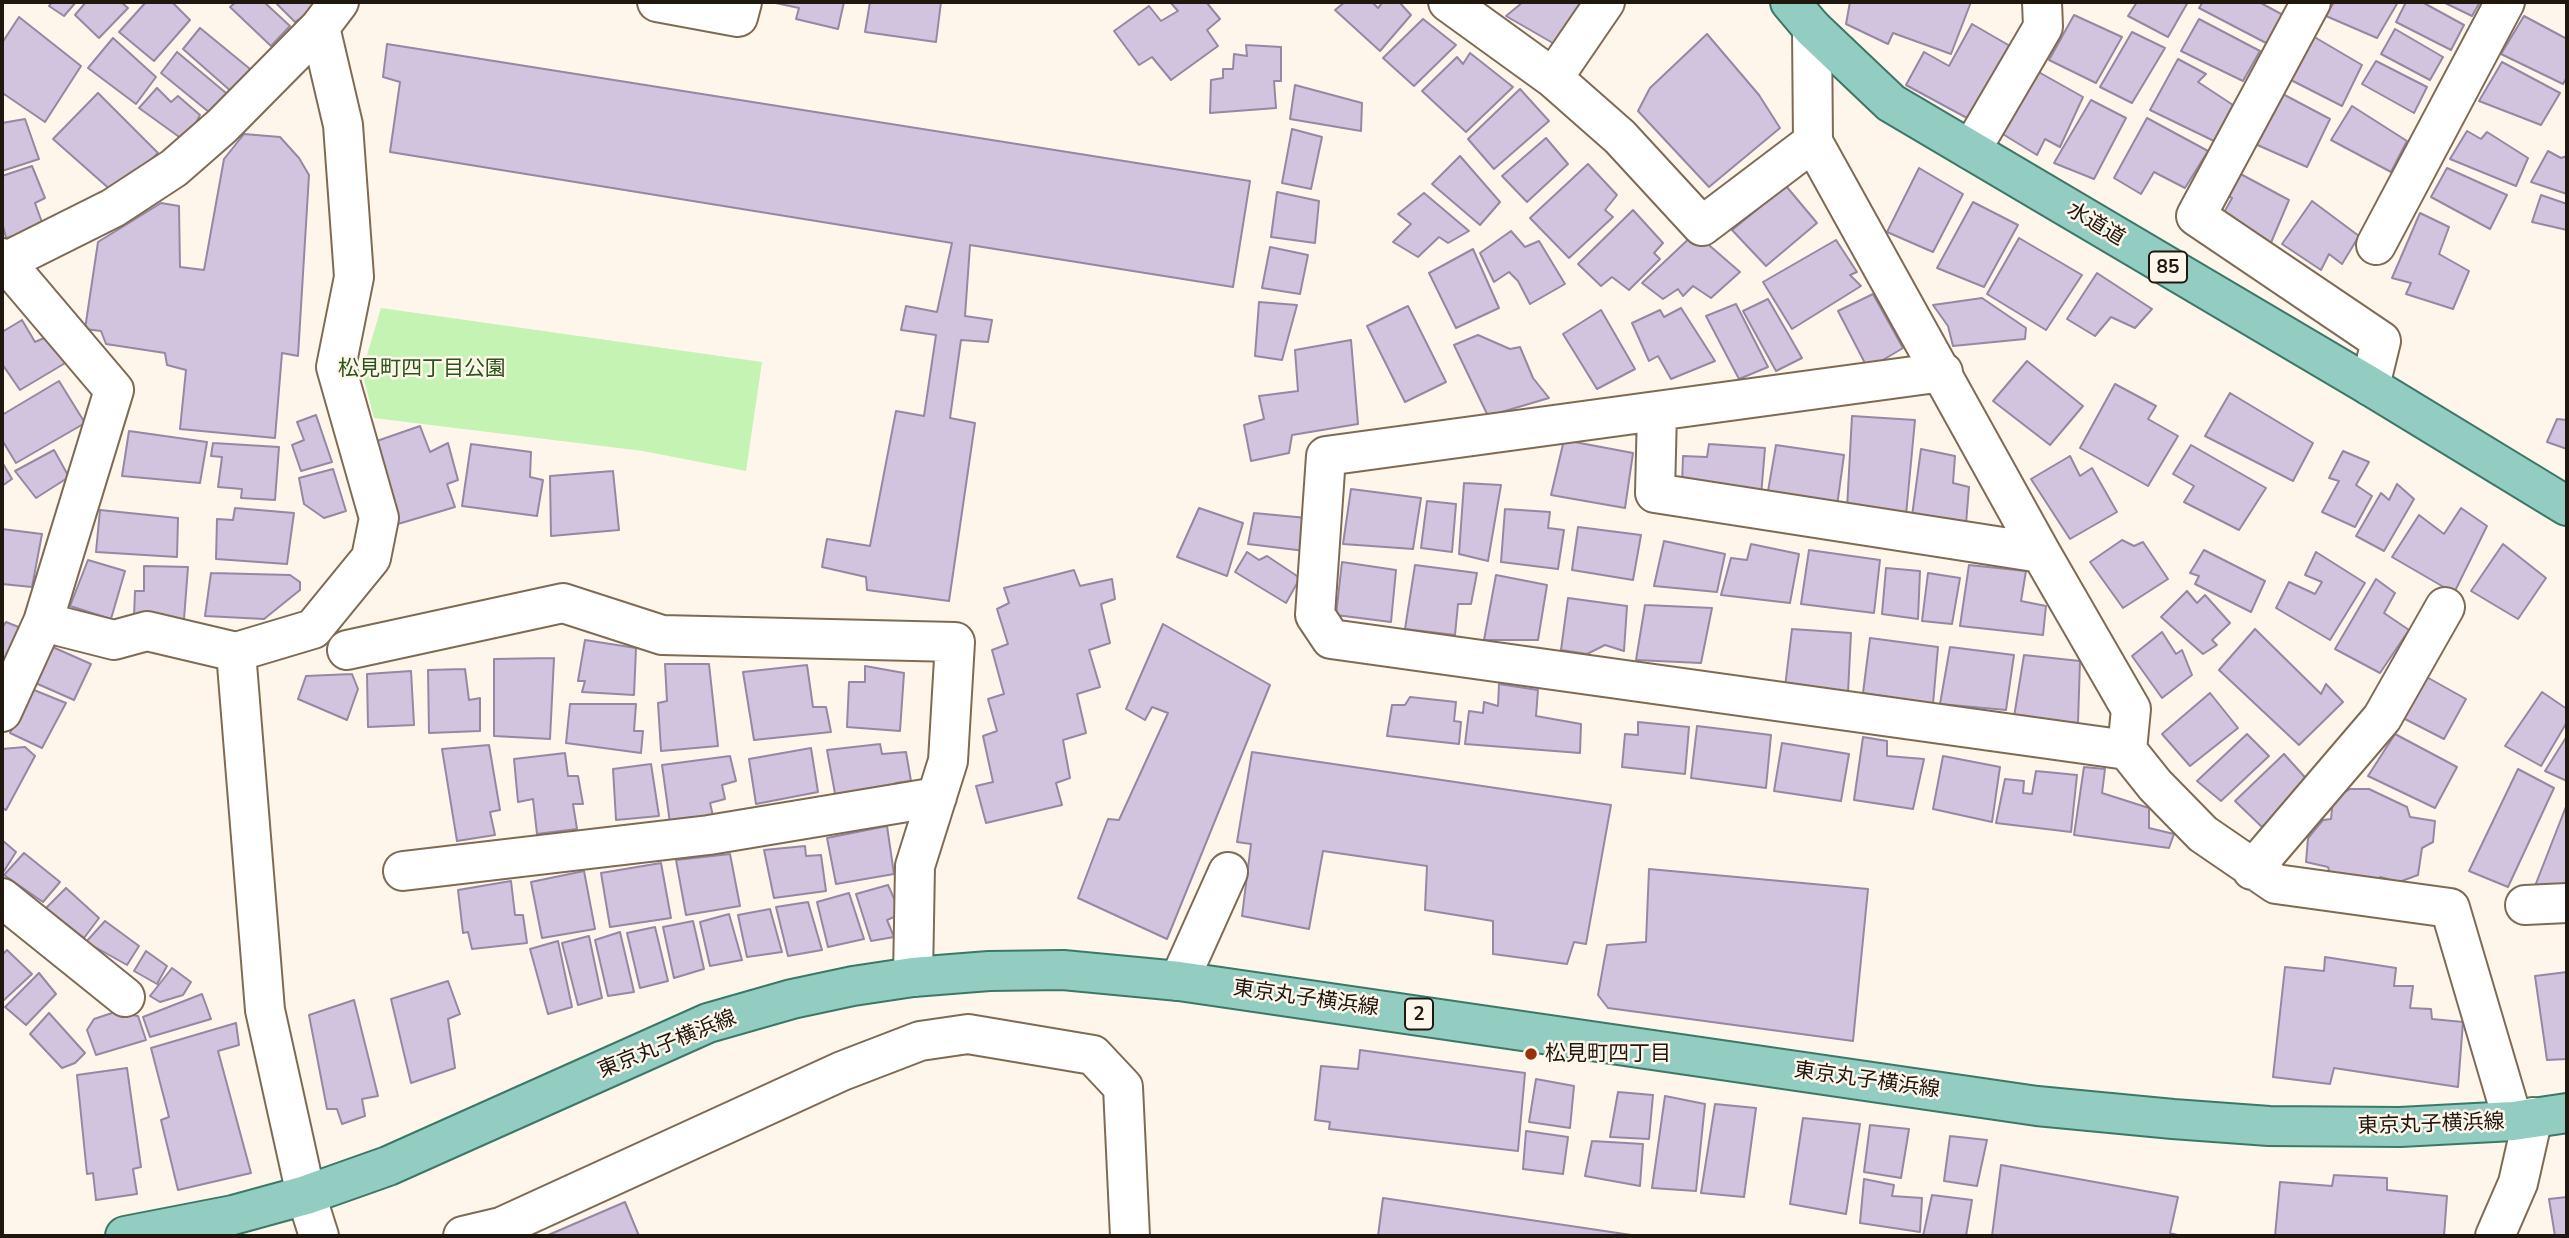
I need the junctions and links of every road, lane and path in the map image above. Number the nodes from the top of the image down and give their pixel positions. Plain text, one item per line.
1 (657, 2) edge
2 (743, 2) edge
3 (1448, 2) edge
4 (1605, 2) edge
5 (2042, 2) edge
6 (2312, 2) edge
7 (2505, 2) edge
8 (330, 14) edge
9 (1801, 15) edge
10 (1553, 78) junction
11 (1813, 142) junction
12 (1971, 150) junction
13 (2376, 245) dead end
14 (3, 260) edge
15 (1942, 372) junction
16 (2370, 386) junction
17 (1657, 412) junction
18 (2567, 506) edge
19 (2040, 553) junction
20 (2445, 607) dead end
21 (43, 622) junction
22 (347, 650) dead end
23 (236, 652) junction
24 (6, 696) edge
25 (2127, 750) junction
26 (937, 797) junction
27 (2252, 870) junction
28 (403, 871) dead end
29 (1228, 872) dead end
30 (2, 898) edge
31 (2567, 903) edge
32 (2525, 905) dead end
33 (913, 977) junction
34 (1179, 981) junction
35 (125, 997) dead end
36 (2538, 1117) edge
37 (306, 1195) junction
38 (125, 1236) edge
39 (319, 1236) edge
40 (463, 1236) edge
41 (1130, 1236) edge
42 (2495, 1236) edge

1 - 2 street
3 - 10 street
4 - 10 street
5 - 12 street
6 - 16 street
7 - 13 street
8 - 14 street
8 - 23 street
9 - 11 street
9 - 12 main road, 水道道 / 85
10 - 11 street
11 - 15 street
12 - 16 main road, 水道道 / 85
14 - 21 street
15 - 17 street
15 - 19 street
16 - 18 main road, 水道道 / 85
17 - 19 street
17 - 25 street
19 - 25 street
20 - 27 street
21 - 23 street
21 - 24 street
22 - 26 street
23 - 37 street
25 - 27 street
26 - 28 street
26 - 33 street
27 - 36 street
29 - 34 street
30 - 35 street
31 - 32 street
33 - 34 main road, 東京丸子横浜線 / 2
33 - 37 main road, 東京丸子横浜線 / 2
34 - 36 main road, 東京丸子横浜線 / 2
36 - 42 street
37 - 38 main road, 東京丸子横浜線 / 2
37 - 39 street
40 - 41 street

